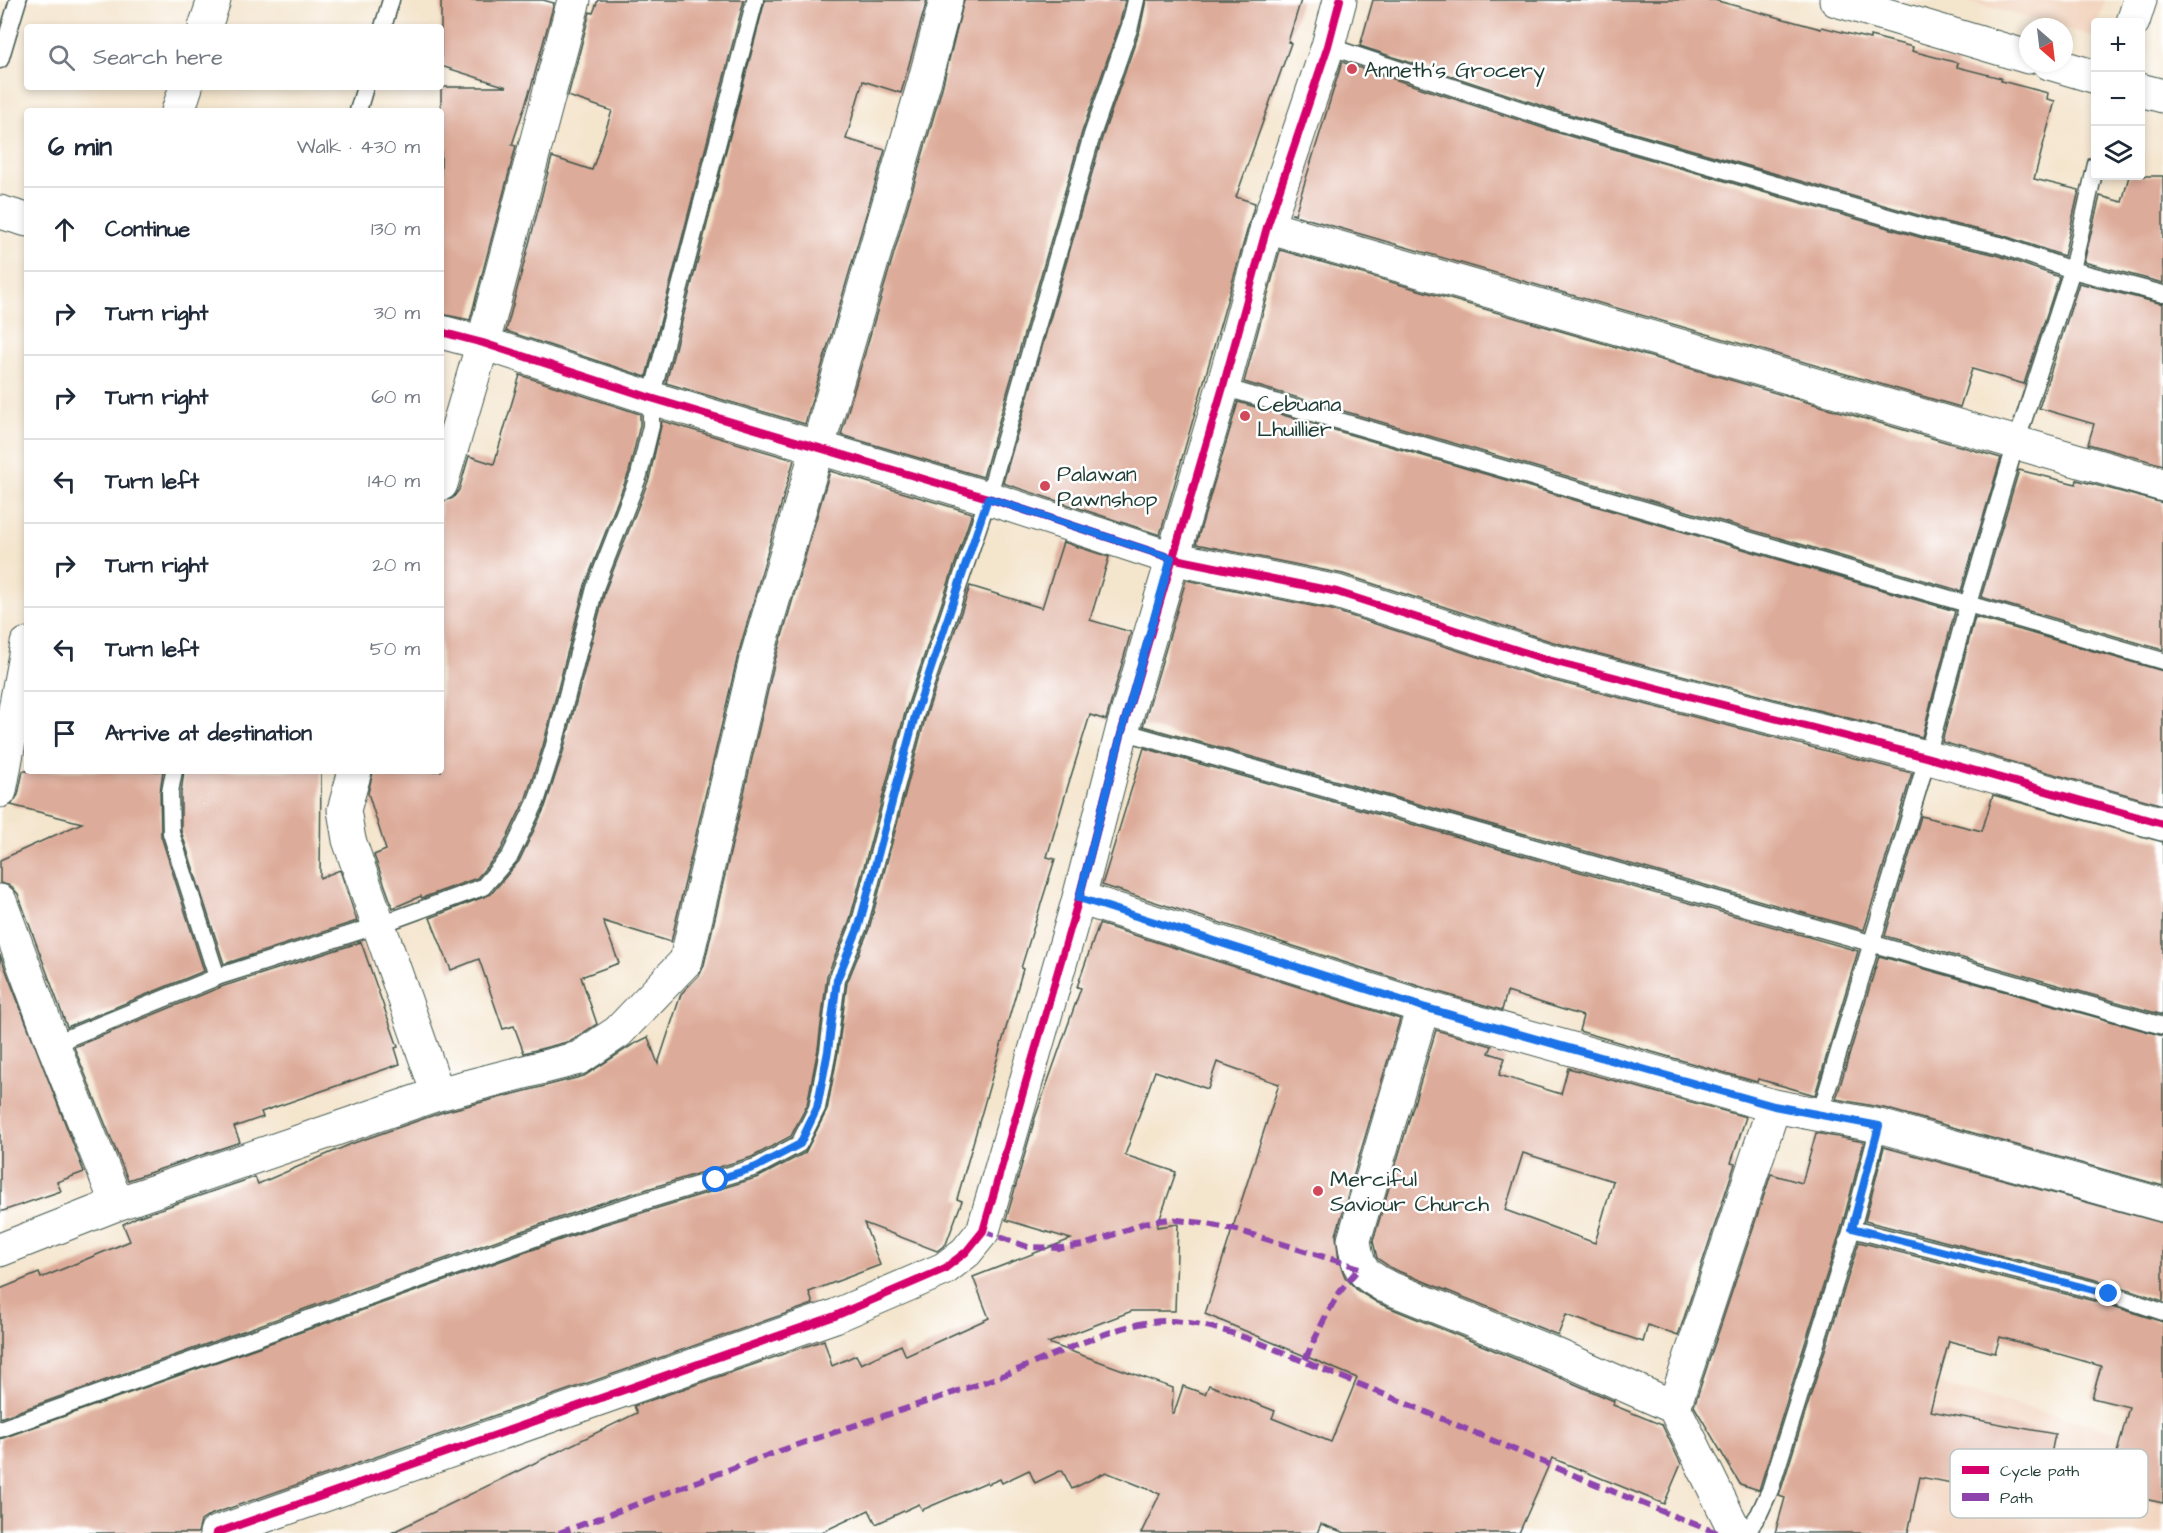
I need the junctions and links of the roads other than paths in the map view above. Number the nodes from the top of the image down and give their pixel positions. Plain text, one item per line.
1 (18, 0) edge
2 (214, 0) edge
3 (391, 0) edge
4 (574, 0) edge
5 (755, 0) edge
6 (946, 0) edge
7 (1136, 0) edge
8 (1340, 0) edge
9 (1836, 0) edge
10 (2140, 0) edge
11 (2134, 18) edge
12 (206, 24) edge
13 (384, 24) edge
14 (1328, 46) junction
15 (2019, 54) edge
16 (0, 60) edge
17 (2073, 70) edge
18 (2091, 76) edge
19 (185, 90) edge
20 (364, 90) edge
21 (2145, 91) edge
22 (2163, 96) edge
23 (179, 108) edge
24 (359, 108) edge
25 (2092, 180) edge
26 (0, 212) edge
27 (24, 219) edge
28 (1267, 227) junction
29 (2072, 270) junction
30 (2163, 294) edge
31 (444, 333) edge
32 (483, 343) junction
33 (1223, 387) junction
34 (651, 398) junction
35 (2016, 442) junction
36 (817, 448) junction
37 (444, 474) edge
38 (2163, 485) edge
39 (988, 498) junction
40 (1171, 558) junction
41 (1968, 604) junction
42 (24, 660) edge
43 (2163, 661) edge
44 (1122, 731) junction
45 (1926, 757) junction
46 (173, 774) edge
47 (354, 774) edge
48 (0, 791) edge
49 (2163, 824) edge
50 (1079, 898) junction
51 (0, 901) edge
52 (379, 925) junction
53 (1870, 944) junction
54 (217, 977) junction
55 (1423, 1007) junction
56 (2163, 1026) edge
57 (53, 1044) junction
58 (438, 1094) junction
59 (1774, 1106) junction
60 (1820, 1114) junction
61 (1879, 1126) junction
62 (117, 1204) junction
63 (2163, 1205) edge
64 (1852, 1228) junction
65 (0, 1250) edge
66 (2163, 1312) edge
67 (1674, 1407) junction
68 (0, 1429) edge
69 (216, 1533) edge
70 (1736, 1533) edge
71 (1746, 1533) edge

1 - 16 lane
2 - 12 street
3 - 13 lane
4 - 32 street
5 - 34 lane
6 - 36 street
7 - 39 lane
8 - 14 street
9 - 15 street
10 - 11 street
14 - 28 street
14 - 29 lane
17 - 18 street
19 - 23 street
20 - 24 lane
21 - 22 street
25 - 29 lane
26 - 27 street
28 - 33 street
28 - 35 street
29 - 30 lane
29 - 35 lane
31 - 32 street
32 - 34 street
32 - 37 street
33 - 40 street
33 - 41 lane
34 - 36 street
34 - 52 lane
35 - 38 street
35 - 41 lane
36 - 39 street
36 - 58 street
39 - 40 street
39 - 68 lane
40 - 44 street
40 - 45 street
41 - 43 lane
41 - 45 lane
42 - 48 street
44 - 50 street
44 - 53 lane
45 - 49 street
45 - 53 lane
46 - 54 lane
47 - 52 street
50 - 55 street
50 - 69 street
51 - 57 street
52 - 54 lane
52 - 58 street
53 - 56 lane
53 - 60 lane
54 - 57 lane
55 - 59 street
55 - 67 street
57 - 62 street
58 - 62 street
59 - 60 street
59 - 67 street
60 - 61 street
61 - 63 street
61 - 64 lane
62 - 65 street
64 - 66 lane
64 - 71 lane
67 - 70 street

